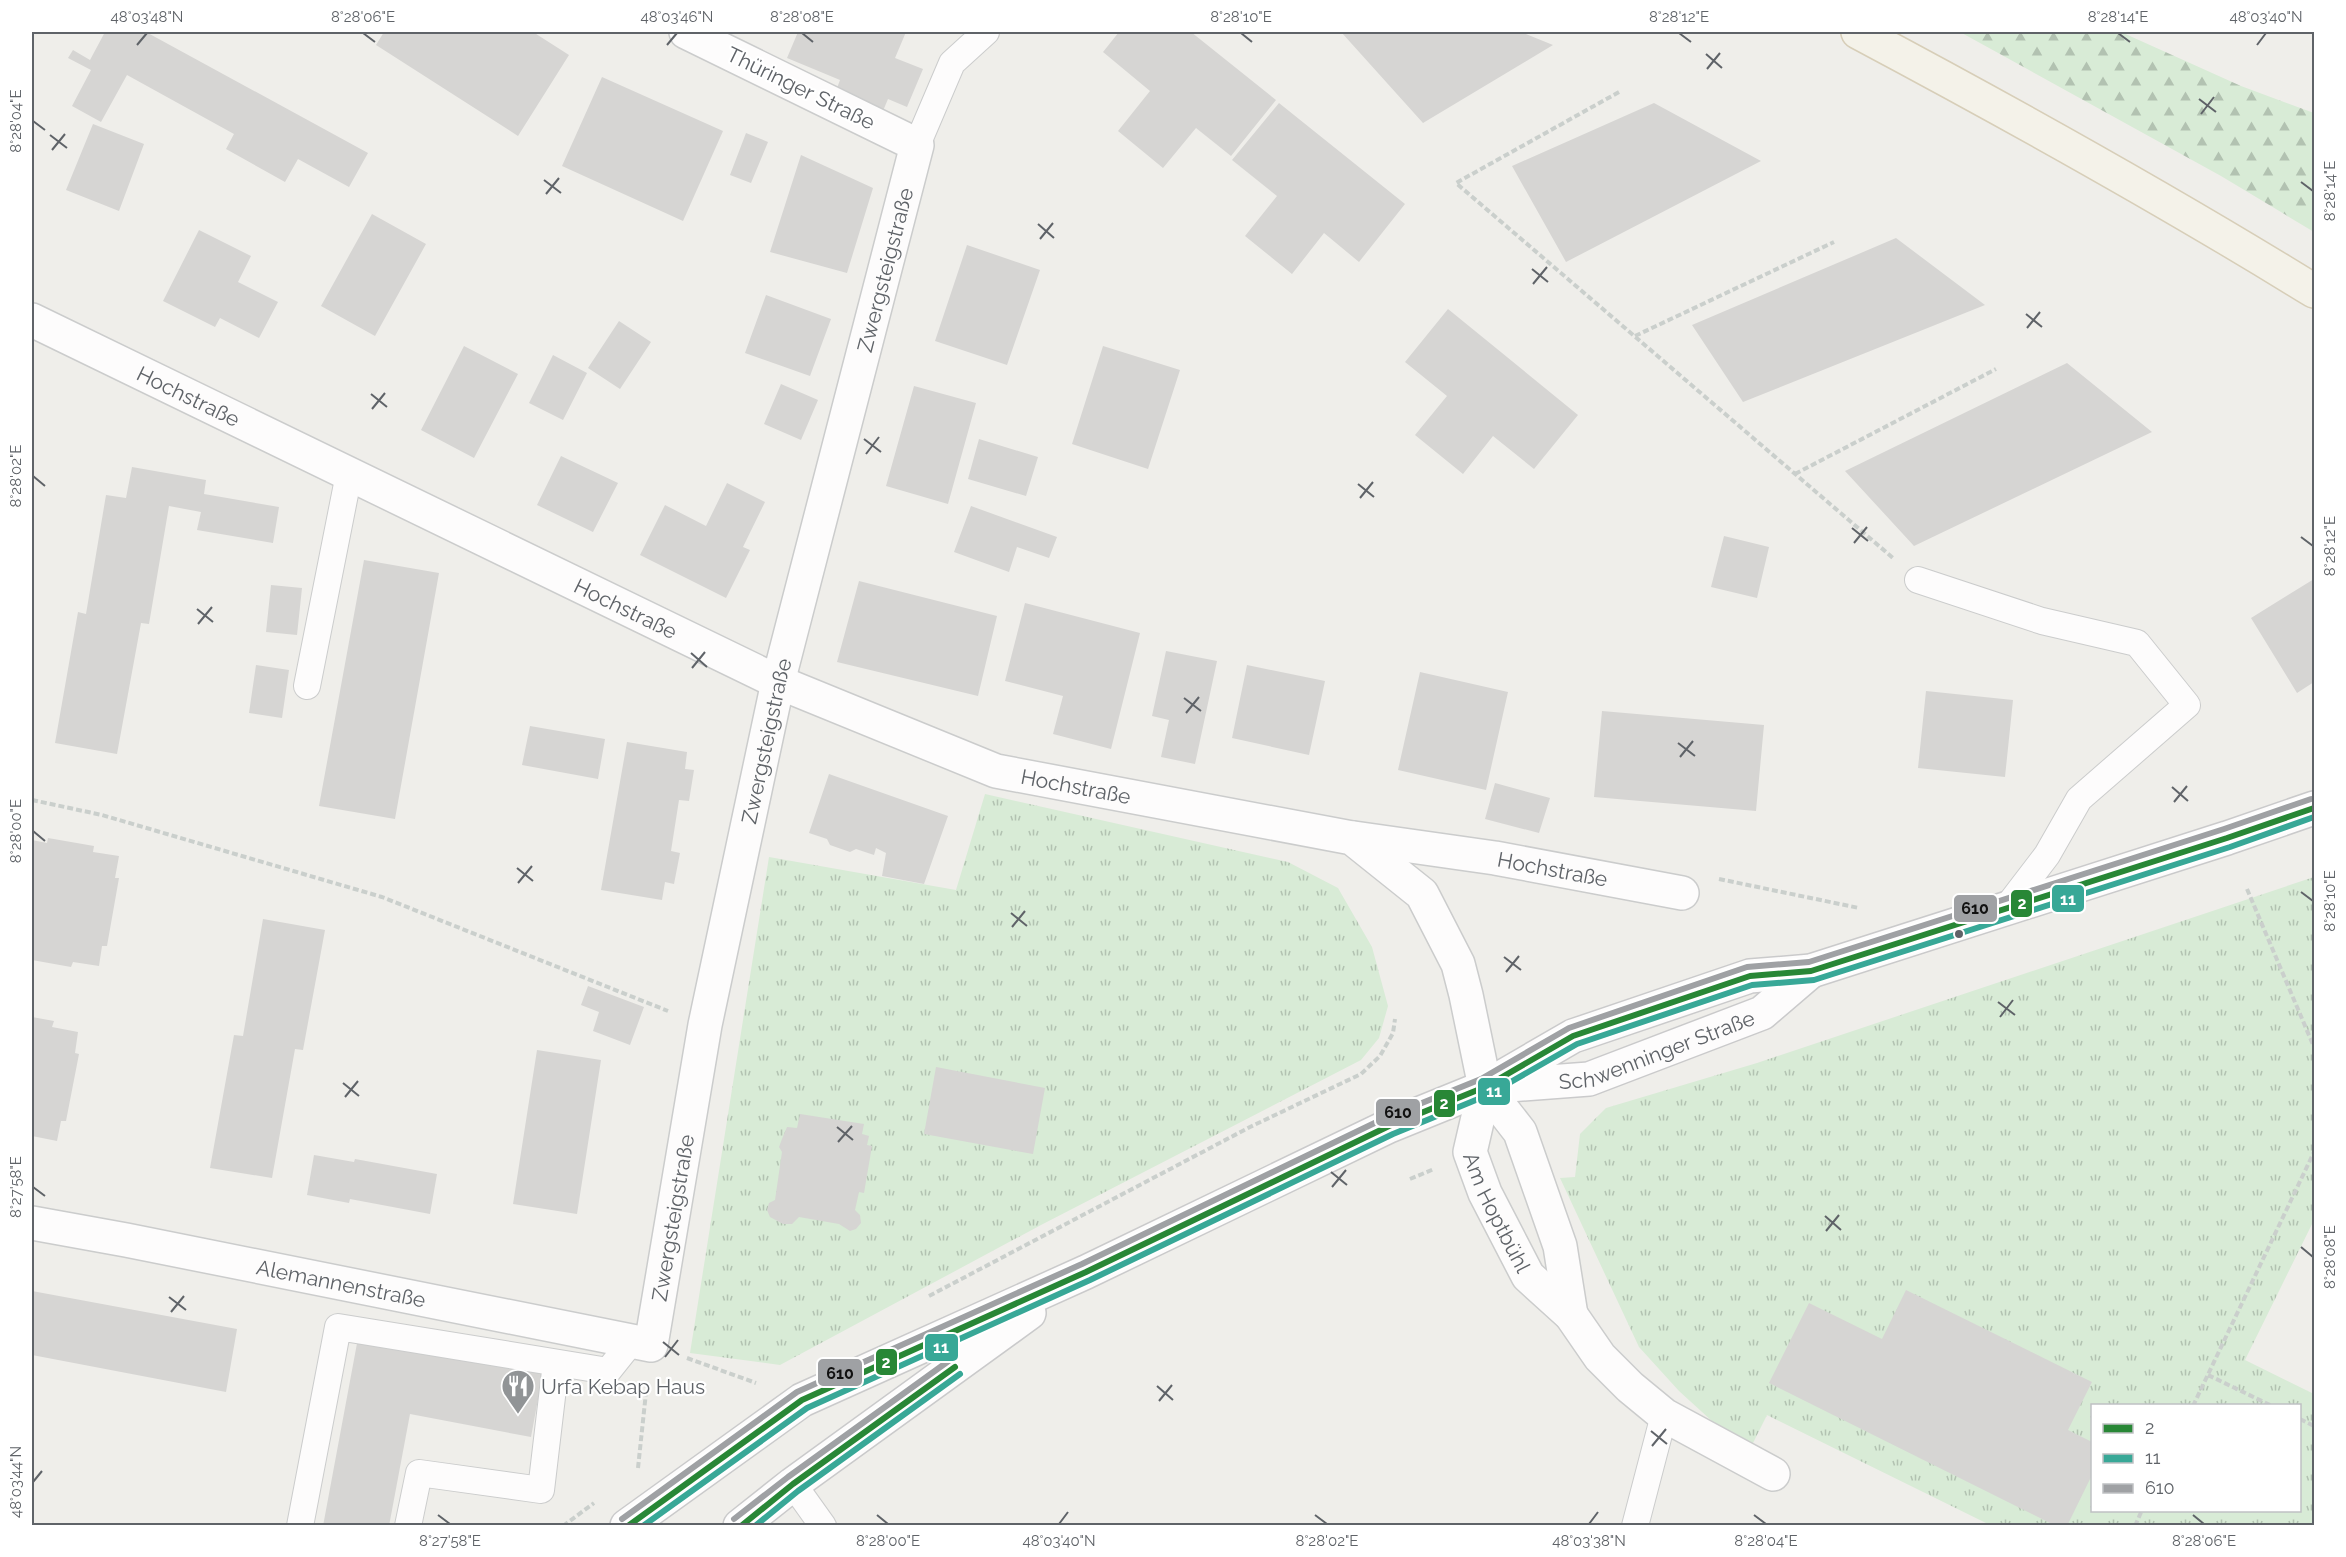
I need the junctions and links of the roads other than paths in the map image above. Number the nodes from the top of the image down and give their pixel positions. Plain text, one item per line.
1 (686, 32) edge
2 (986, 32) edge
3 (1857, 32) edge
4 (917, 145) junction
5 (2314, 291) edge
6 (32, 320) edge
7 (349, 474) junction
8 (1918, 580) road end
9 (778, 682) junction
10 (307, 686) dead end
11 (2314, 808) edge
12 (1352, 838) junction
13 (1682, 893) road end
14 (2008, 906) junction
15 (1811, 971) junction
16 (1485, 1087) junction
17 (32, 1223) edge
18 (1086, 1272) junction
19 (1571, 1315) junction
20 (641, 1343) junction
21 (556, 1363) junction
22 (1664, 1415) junction
23 (1773, 1474) dead end
24 (793, 1484) junction
25 (300, 1526) edge
26 (408, 1526) edge
27 (627, 1526) edge
28 (740, 1526) edge
29 (823, 1526) edge
30 (1635, 1526) edge

1 - 4 street, Thüringer Straße
2 - 4 lane
3 - 5 main road
4 - 9 street, Zwergsteigstraße
6 - 7 street, Hochstraße
7 - 9 street, Hochstraße
7 - 10 lane
8 - 14 lane
9 - 12 street, Hochstraße
9 - 20 street, Zwergsteigstraße
11 - 14 street, Schwenninger Straße
12 - 13 street, Hochstraße
12 - 16 street, Hochstraße
14 - 15 street, Schwenninger Straße
15 - 16 street, Schwenninger Straße
15 - 16 street, Schwenninger Straße
16 - 18 street, Schwenninger Straße
16 - 19 street, Am Hoptbühl
16 - 19 street, Am Hoptbühl
17 - 20 street, Alemannenstraße
18 - 24 street, Schwenninger Straße
18 - 27 street, Schwenninger Straße
19 - 22 street, Am Hoptbühl
20 - 21 lane
21 - 25 lane
21 - 26 lane
22 - 23 street, Am Hoptbühl
22 - 30 lane
24 - 28 street, Schwenninger Straße
24 - 29 lane

